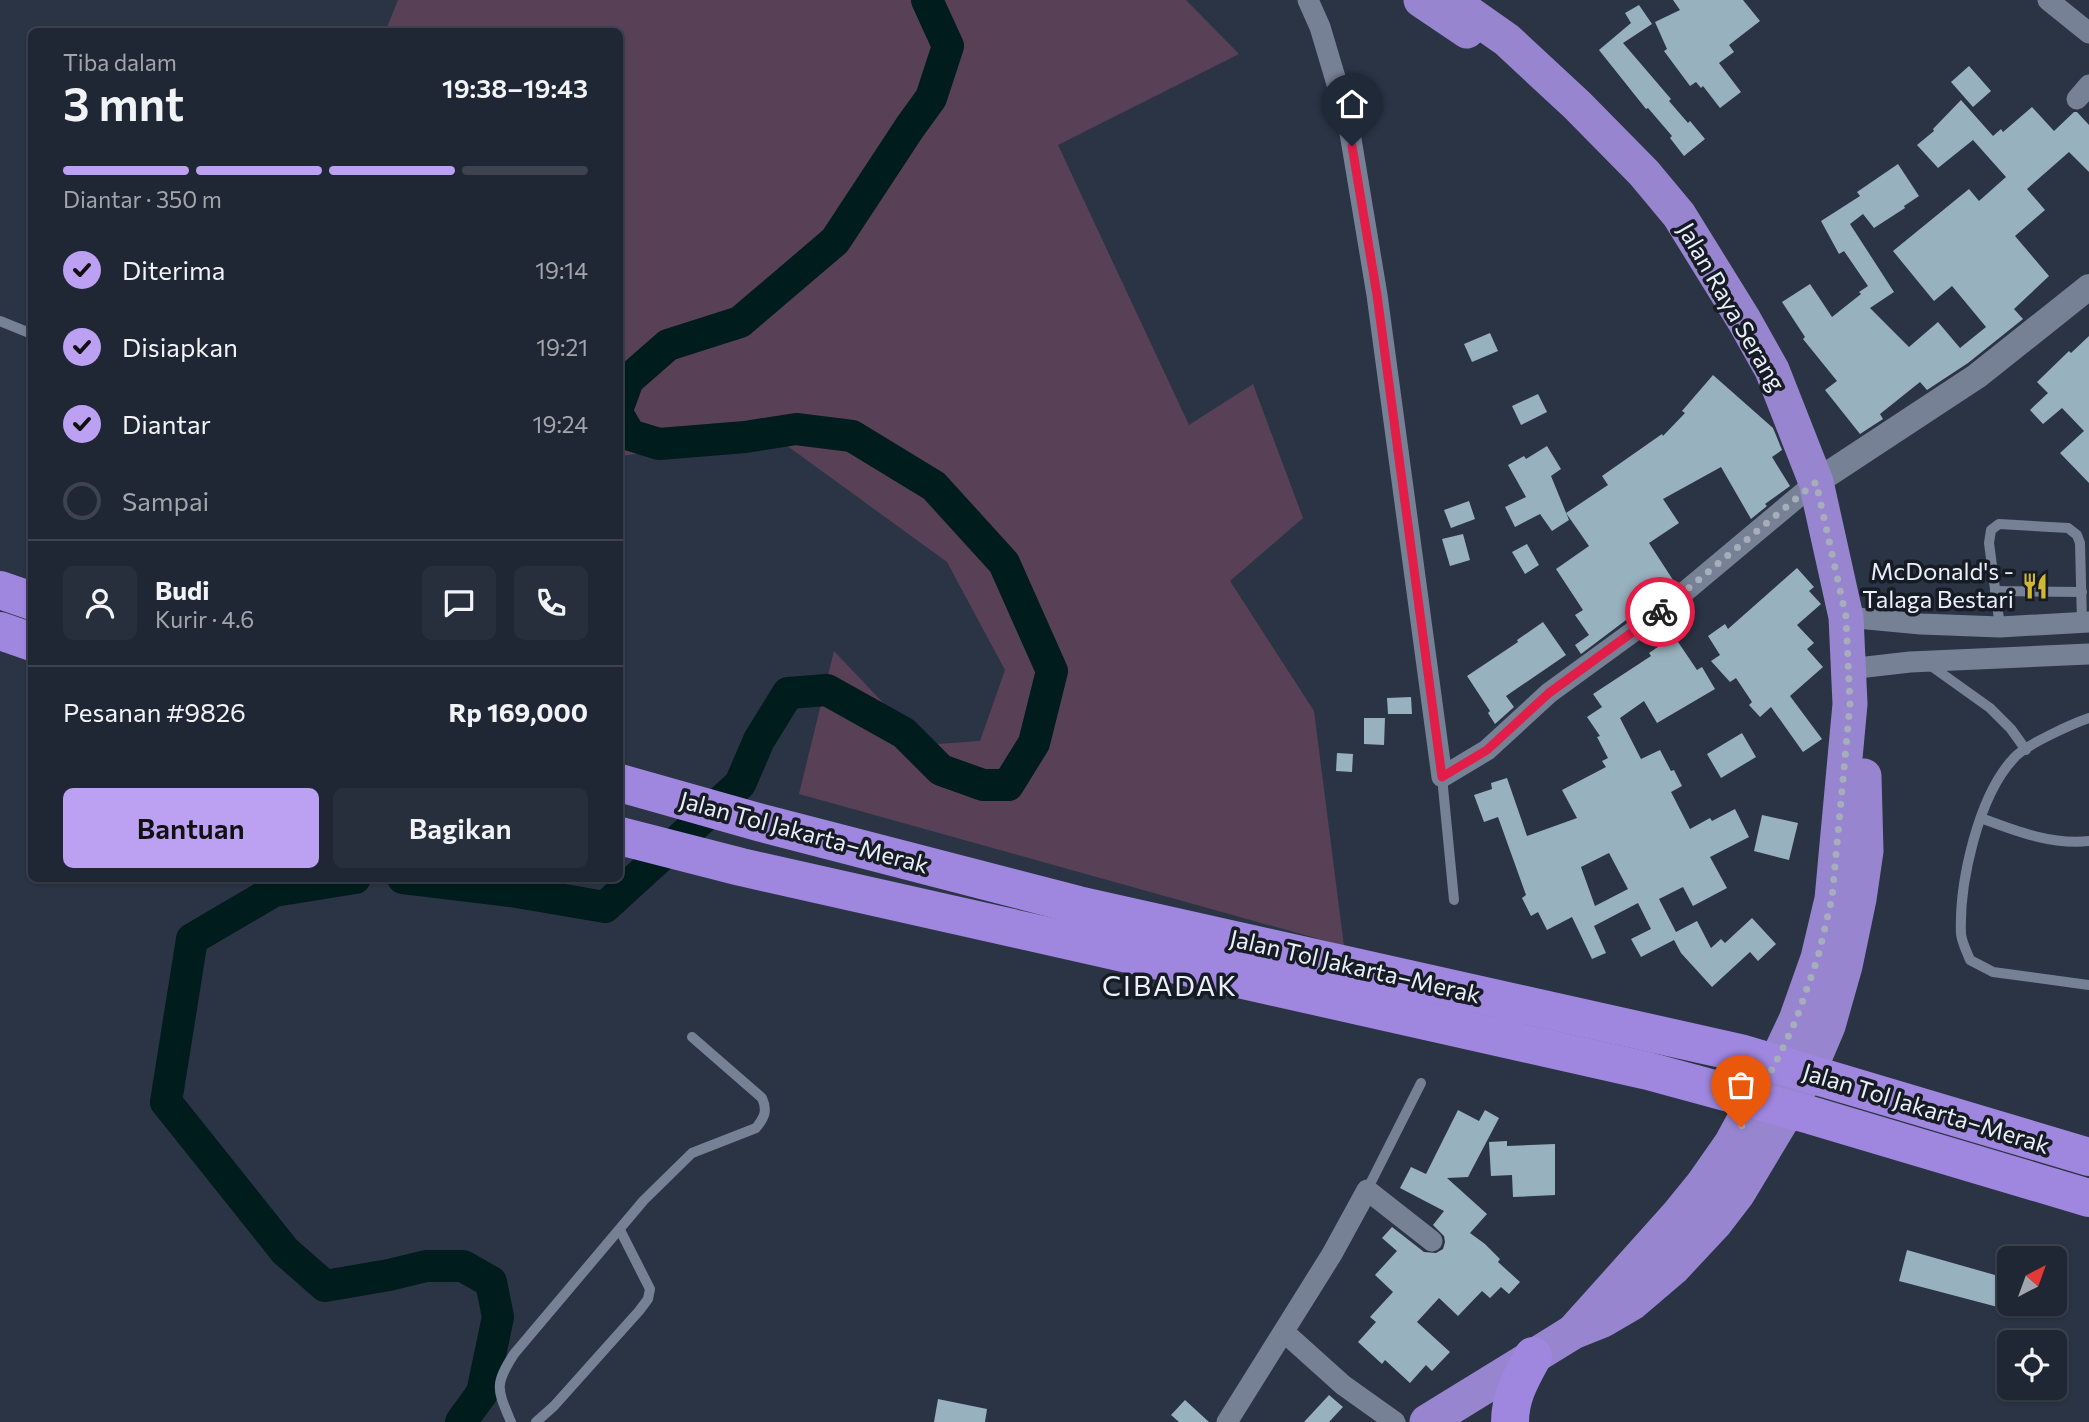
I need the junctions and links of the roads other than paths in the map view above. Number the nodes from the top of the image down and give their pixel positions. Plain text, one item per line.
1 (1308, 0) edge
2 (1420, 0) edge
3 (1450, 0) edge
4 (2048, 0) edge
5 (2089, 33) edge
6 (1548, 79) junction
7 (2089, 287) edge
8 (0, 321) edge
9 (28, 332) edge
10 (1816, 482) junction
11 (0, 590) edge
12 (1995, 591) junction
13 (2082, 592) junction
14 (28, 600) edge
15 (1846, 617) junction
16 (2086, 622) edge
17 (1946, 625) junction
18 (2000, 627) junction
19 (0, 631) edge
20 (28, 641) edge
21 (2089, 654) edge
22 (1925, 661) junction
23 (1948, 661) junction
24 (1849, 669) junction
25 (2089, 718) edge
26 (2026, 750) junction
27 (1442, 777) junction
28 (623, 784) edge
29 (1981, 818) junction
30 (623, 837) edge
31 (2089, 841) edge
32 (1454, 900) dead end
33 (2089, 985) edge
34 (1812, 1023) junction
35 (692, 1037) dead end
36 (1421, 1083) dead end
37 (2089, 1157) edge
38 (1367, 1190) junction
39 (2089, 1198) edge
40 (620, 1230) junction
41 (1432, 1241) dead end
42 (1284, 1332) junction
43 (1573, 1332) junction
44 (1533, 1356) junction
45 (511, 1422) edge
46 (536, 1422) edge
47 (1227, 1422) edge
48 (1395, 1422) edge
49 (1427, 1422) edge
50 (1510, 1422) edge

1 - 27 street
2 - 6 highway, Jalan Raya Serang
3 - 6 highway, Jalan Raya Serang
4 - 5 street
6 - 10 highway, Jalan Raya Serang
7 - 10 street
8 - 9 lane
10 - 15 highway, Jalan Raya Serang
10 - 27 street
11 - 14 highway
12 - 13 lane
12 - 13 lane
12 - 18 lane
13 - 16 lane
15 - 17 street
15 - 24 highway, Jalan Raya Serang
16 - 18 street
17 - 18 street
17 - 23 street
19 - 20 highway
21 - 23 street
22 - 23 street
22 - 24 street
22 - 26 lane
24 - 34 highway, Jalan Raya Serang
25 - 26 lane
26 - 29 lane
27 - 32 lane
28 - 37 highway, Jalan Tol Jakarta–Merak
29 - 31 lane
29 - 33 lane
30 - 39 highway, Jalan Tol Jakarta–Merak
34 - 43 highway, Jalan Raya Serang
34 - 43 highway, Jalan Raya Serang
35 - 40 lane
36 - 38 lane
38 - 41 street
38 - 42 street
40 - 45 lane
40 - 46 lane
42 - 47 street
42 - 48 street
43 - 44 highway, Jalan Raya Serang
44 - 49 highway, Jalan Raya Serang
44 - 50 highway

